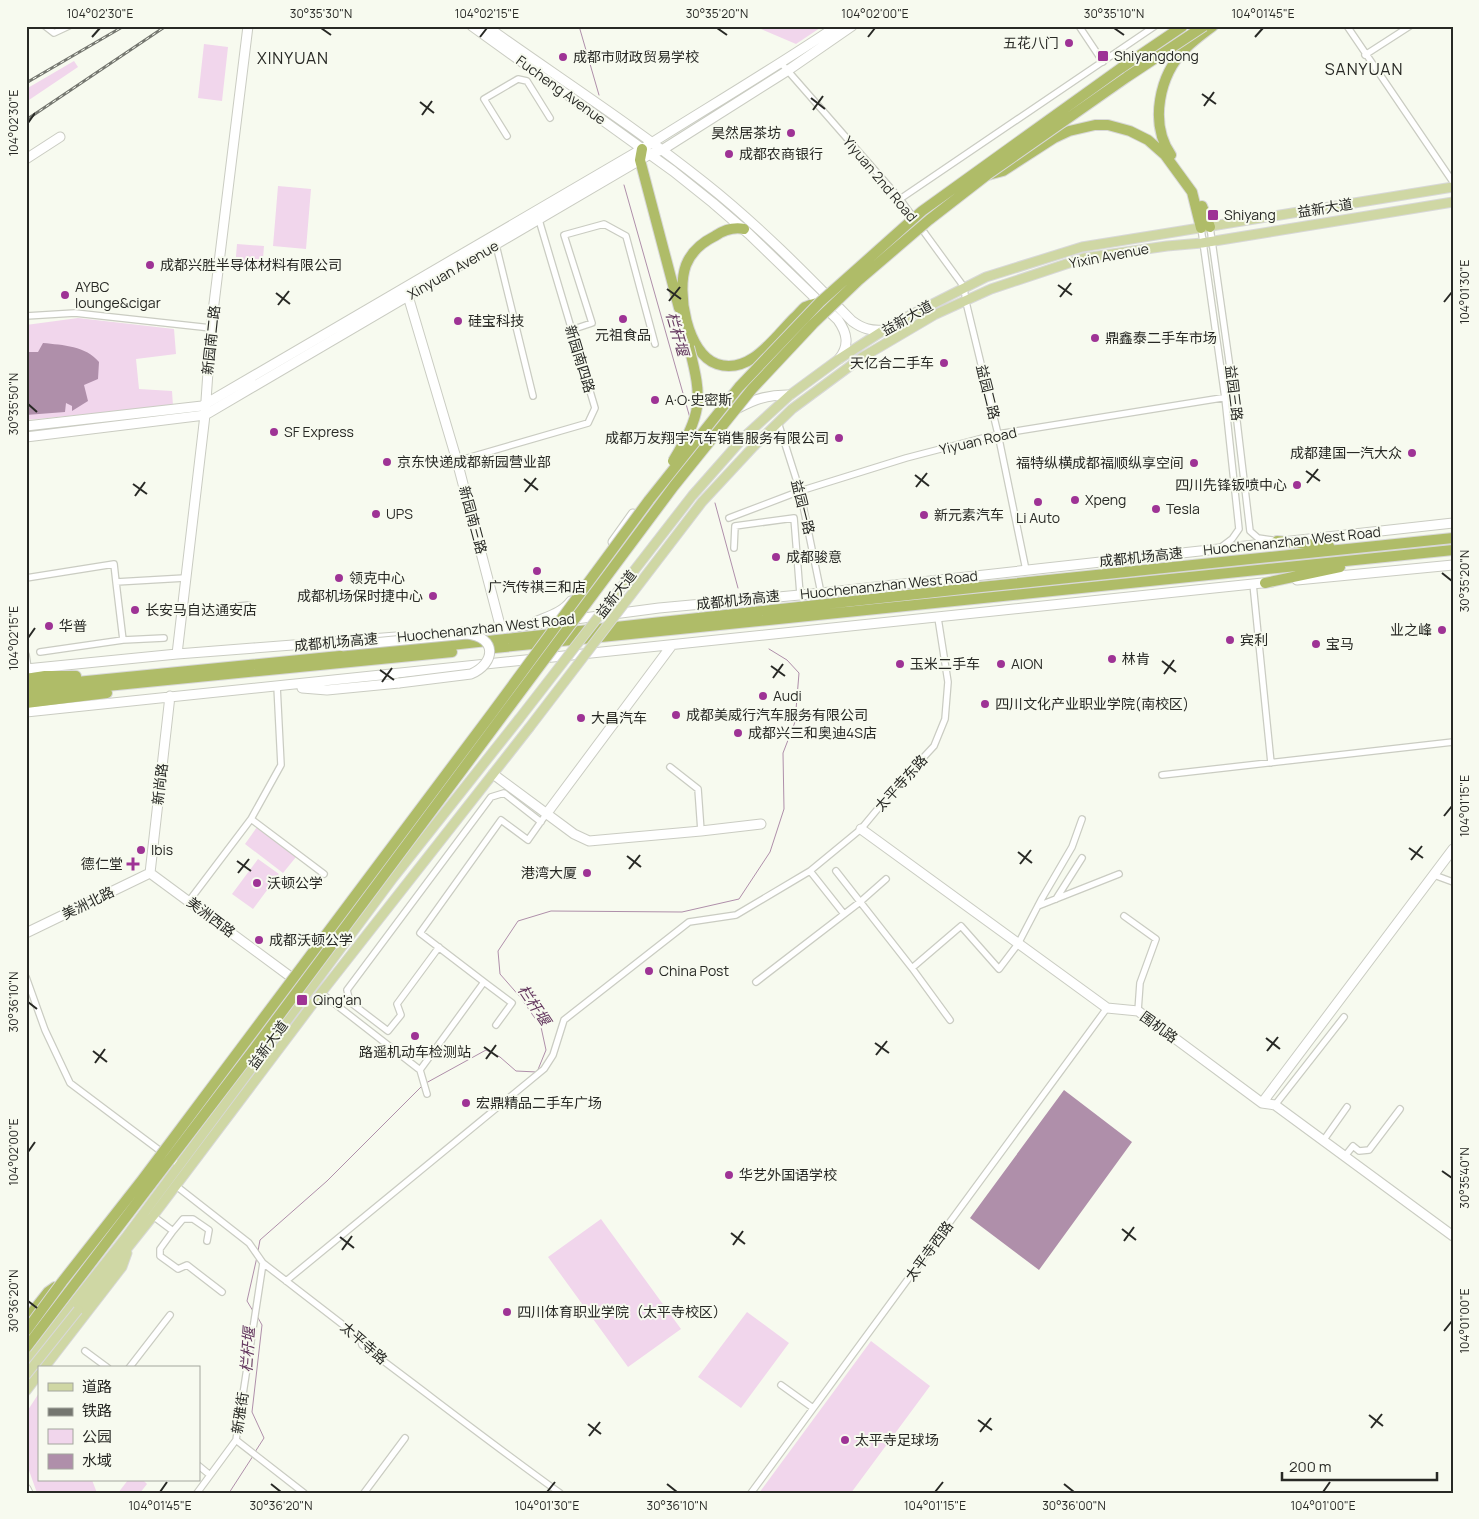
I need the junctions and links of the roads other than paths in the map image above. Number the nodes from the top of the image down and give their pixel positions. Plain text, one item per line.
1 (45, 26) edge
2 (69, 26) edge
3 (248, 26) edge
4 (472, 26) edge
5 (486, 26) edge
6 (837, 26) edge
7 (852, 26) edge
8 (1080, 26) edge
9 (1155, 26) edge
10 (1183, 26) edge
11 (1204, 26) edge
12 (1213, 26) edge
13 (1347, 26) edge
14 (1410, 26) edge
15 (1366, 55) junction
16 (1103, 62) junction
17 (784, 67) junction
18 (550, 118) dead end
19 (507, 136) dead end
20 (60, 137) dead end
21 (651, 143) junction
22 (662, 150) junction
23 (646, 152) junction
24 (1167, 153) junction
25 (26, 159) edge
26 (640, 160) junction
27 (987, 175) junction
28 (1453, 182) edge
29 (1453, 187) edge
30 (900, 200) junction
31 (1453, 202) edge
32 (539, 220) junction
33 (1206, 228) junction
34 (744, 229) junction
35 (1213, 242) junction
36 (1202, 243) junction
37 (496, 245) junction
38 (964, 287) junction
39 (408, 296) junction
40 (820, 302) junction
41 (966, 302) junction
42 (26, 316) edge
43 (211, 328) junction
44 (571, 330) junction
45 (884, 330) junction
46 (655, 344) dead end
47 (692, 346) junction
48 (839, 358) junction
49 (790, 395) junction
50 (534, 396) dead end
51 (1234, 396) junction
52 (1225, 398) junction
53 (206, 404) junction
54 (205, 414) junction
55 (778, 422) junction
56 (26, 426) edge
57 (998, 434) junction
58 (26, 437) edge
59 (755, 445) joint
60 (457, 461) junction
61 (800, 491) junction
62 (649, 500) junction
63 (806, 517) junction
64 (729, 518) dead end
65 (794, 518) junction
66 (1453, 523) edge
67 (1453, 538) edge
68 (1277, 541) junction
69 (734, 548) dead end
70 (1218, 549) junction
71 (1353, 549) junction
72 (1453, 550) edge
73 (1387, 556) junction
74 (1453, 564) edge
75 (1026, 570) junction
76 (26, 578) edge
77 (185, 578) junction
78 (116, 582) junction
79 (1265, 583) junction
80 (1254, 584) junction
81 (821, 593) junction
82 (800, 594) junction
83 (249, 605) dead end
84 (181, 612) junction
85 (938, 618) junction
86 (524, 626) junction
87 (501, 629) junction
88 (164, 638) dead end
89 (123, 640) junction
90 (672, 645) junction
91 (263, 647) junction
92 (40, 652) dead end
93 (177, 654) junction
94 (26, 655) edge
95 (391, 655) junction
96 (27, 672) edge
97 (132, 676) junction
98 (192, 679) junction
99 (277, 686) junction
100 (26, 687) edge
101 (26, 694) edge
102 (170, 696) junction
103 (26, 703) edge
104 (26, 712) edge
105 (1453, 742) edge
106 (1271, 763) junction
107 (670, 767) dead end
108 (493, 774) junction
109 (1162, 775) dead end
110 (547, 814) junction
111 (251, 819) junction
112 (1082, 819) dead end
113 (541, 822) junction
114 (761, 824) dead end
115 (861, 829) junction
116 (701, 831) junction
117 (1453, 849) edge
118 (1082, 858) dead end
119 (836, 870) dead end
120 (810, 871) junction
121 (150, 873) junction
122 (324, 874) dead end
123 (1119, 874) dead end
124 (1434, 875) junction
125 (886, 879) dead end
126 (1453, 882) edge
127 (1056, 899) junction
128 (189, 901) junction
129 (860, 902) junction
130 (1038, 906) junction
131 (844, 914) junction
132 (1124, 916) dead end
133 (26, 934) edge
134 (1018, 944) junction
135 (439, 947) junction
136 (912, 968) junction
137 (26, 977) edge
138 (484, 982) junction
139 (756, 982) dead end
140 (309, 990) junction
141 (321, 993) junction
142 (1107, 1008) junction
143 (1138, 1011) junction
144 (1344, 1017) dead end
145 (950, 1020) dead end
146 (496, 1025) dead end
147 (420, 1070) junction
148 (427, 1094) dead end
149 (1262, 1103) junction
150 (1275, 1106) junction
151 (1347, 1107) dead end
152 (1400, 1109) dead end
153 (1323, 1141) junction
154 (1345, 1156) junction
155 (179, 1165) junction
156 (176, 1186) junction
157 (153, 1216) junction
158 (173, 1231) junction
159 (1453, 1236) edge
160 (129, 1240) junction
161 (207, 1241) dead end
162 (261, 1260) junction
163 (286, 1280) junction
164 (62, 1282) junction
165 (222, 1292) dead end
166 (75, 1308) junction
167 (170, 1315) dead end
168 (26, 1320) edge
169 (26, 1331) edge
170 (26, 1348) edge
171 (85, 1351) dead end
172 (26, 1356) edge
173 (26, 1363) edge
174 (46, 1366) edge
175 (105, 1366) edge
176 (131, 1366) edge
177 (26, 1375) edge
178 (38, 1375) edge
179 (781, 1385) dead end
180 (26, 1391) edge
181 (813, 1408) junction
182 (405, 1438) dead end
183 (236, 1440) junction
184 (200, 1467) edge
185 (210, 1475) junction
186 (26, 1489) edge
187 (28, 1493) edge
188 (197, 1493) edge
189 (304, 1493) edge
190 (364, 1493) edge
191 (560, 1493) edge
192 (751, 1493) edge

1 - 2 street
3 - 43 street, 新园南二路
4 - 23 street, Fucheng Avenue
5 - 21 street, Fucheng Avenue
6 - 17 street, Xinyuan Avenue
7 - 17 street, Xinyuan Avenue
8 - 16 street
9 - 16 street
10 - 40 highway, bridge
11 - 27 highway, bridge
12 - 24 highway
13 - 15 street
14 - 15 street
15 - 28 street
16 - 30 street
17 - 21 street, Xinyuan Avenue
17 - 22 street, Xinyuan Avenue
17 - 30 street, Yiyuan 2nd Road
18 - 19 street
20 - 25 street
21 - 22 street, Fucheng Avenue
21 - 23 street, Xinyuan Avenue
22 - 23 street, Xinyuan Avenue
22 - 45 street, Fucheng Avenue
23 - 26 highway
23 - 34 street, Fucheng Avenue
23 - 53 street, Xinyuan Avenue
24 - 27 highway
24 - 33 highway
26 - 32 street, Xinyuan Avenue
26 - 47 highway
27 - 170 highway, bridge
29 - 33 main road, 益新大道
30 - 38 street, Yiyuan 2nd Road
31 - 35 main road, Yixin Avenue
32 - 37 street, Xinyuan Avenue
32 - 44 street, 新园南四路
33 - 35 street, 益园三路
33 - 36 street, 益园三路
33 - 38 main road, 益新大道
34 - 47 highway
34 - 48 street, Fucheng Avenue
35 - 36 main road, Yixin Avenue
35 - 51 street, 益园三路
36 - 41 main road, Yixin Avenue
36 - 52 street, 益园三路
37 - 39 street, Xinyuan Avenue
37 - 50 street
38 - 41 street, Yiyuan 2nd Road
38 - 45 main road, 益新大道
39 - 54 street, Xinyuan Avenue
39 - 60 street, 新园南三路
40 - 47 highway
40 - 62 highway, bridge
41 - 55 main road, Yixin Avenue
41 - 57 street, 益园二路
42 - 43 street
43 - 53 street, 新园南二路
44 - 46 street
44 - 60 street, 新园南四路
45 - 48 main road, 益新大道
47 - 62 highway, bridge
48 - 49 main road, 益新大道
49 - 86 street
49 - 140 main road, 益新大道, bridge
51 - 52 street, Yiyuan Road
51 - 68 street, 益园三路
52 - 57 street, Yiyuan Road
52 - 70 street, 益园三路
53 - 54 street, 新园南二路
53 - 56 street, Xinyuan Avenue
54 - 58 street, Xinyuan Avenue
54 - 77 street, 新园南二路
55 - 59 main road, Yixin Avenue
55 - 61 street, 益园一路
57 - 61 street, Yiyuan Road
57 - 75 street, 益园二路
59 - 108 main road, 益新大道, bridge
60 - 87 street, 新园南三路
61 - 63 street, 益园一路
61 - 64 street, Yiyuan Road
62 - 164 highway, bridge
63 - 65 street
63 - 81 street, 益园一路
65 - 69 street
65 - 82 street
66 - 68 street, Huochenanzhan West Road
67 - 71 highway, 成都机场高速
68 - 70 street, Huochenanzhan West Road
68 - 71 highway
70 - 75 street, Huochenanzhan West Road
71 - 95 highway, 成都机场高速
72 - 73 highway, 成都机场高速
73 - 79 highway
73 - 95 highway, 成都机场高速
74 - 79 street
75 - 81 street, Huochenanzhan West Road
76 - 78 street
77 - 78 street
77 - 84 street, 新园南二路
78 - 89 street
79 - 80 street
80 - 85 street
80 - 106 street
81 - 82 street, Huochenanzhan West Road
82 - 86 street, Huochenanzhan West Road
83 - 84 street
84 - 93 street, 新园南二路
85 - 90 street
85 - 115 street, 太平寺东路
86 - 87 street, Huochenanzhan West Road
87 - 91 street, Huochenanzhan West Road
88 - 89 street
89 - 92 street
90 - 99 street
90 - 110 street
91 - 93 street, Huochenanzhan West Road
91 - 99 street, bridge
93 - 96 street, Huochenanzhan West Road
94 - 96 street
95 - 97 highway, 成都机场高速
95 - 98 highway, 成都机场高速
96 - 97 highway
97 - 100 highway, 成都机场高速
98 - 101 highway, 成都机场高速
98 - 103 highway
99 - 102 street
99 - 111 street
102 - 104 street
102 - 121 street, 新尚路
105 - 106 street
106 - 109 street
107 - 116 street
108 - 110 street
108 - 141 main road, 益新大道
110 - 113 street
110 - 116 street
111 - 122 street
111 - 128 street
112 - 130 street
113 - 135 street
113 - 135 street
114 - 116 street
115 - 120 street, 太平寺东路
115 - 134 street
117 - 124 street
118 - 127 street
119 - 129 street
120 - 131 street
120 - 163 street, 太平寺东路
121 - 128 street, 美洲西路
121 - 133 street, 美洲北路
123 - 127 street
124 - 126 street
124 - 149 street
125 - 129 street
127 - 130 street
128 - 140 street, 美洲西路
129 - 131 street
129 - 136 street
130 - 134 street
131 - 139 street
132 - 143 street
134 - 136 street
134 - 142 street
135 - 138 street
136 - 145 street
137 - 155 street
138 - 146 street
138 - 147 street
140 - 141 street, 美洲西路
140 - 155 main road, 益新大道
141 - 147 street
141 - 156 main road, 益新大道
142 - 143 street, 围机路
142 - 181 street, 太平寺西路
143 - 149 street, 围机路
144 - 150 street
147 - 148 street
149 - 150 street, 围机路
150 - 153 street, 围机路
151 - 153 street
152 - 154 street
153 - 154 street, 围机路
154 - 159 street, 围机路
155 - 160 main road, 益新大道
156 - 157 main road, 益新大道
156 - 162 street, 太平寺路
157 - 158 street
157 - 160 main road, 益新大道
158 - 161 street
158 - 165 street
160 - 166 main road, 益新大道
160 - 172 main road
160 - 174 main road
162 - 163 street, 太平寺路
162 - 183 street, 新雅街
163 - 191 street, 太平寺路
164 - 168 highway
164 - 169 highway, bridge
166 - 173 main road, 益新大道
166 - 177 main road, 益新大道, bridge
167 - 176 street
171 - 175 street
178 - 180 main road
179 - 181 street
181 - 192 street, 太平寺西路
182 - 190 street
183 - 185 street, 新雅街
183 - 189 street
184 - 185 street
185 - 188 street, 新雅街
186 - 187 street

